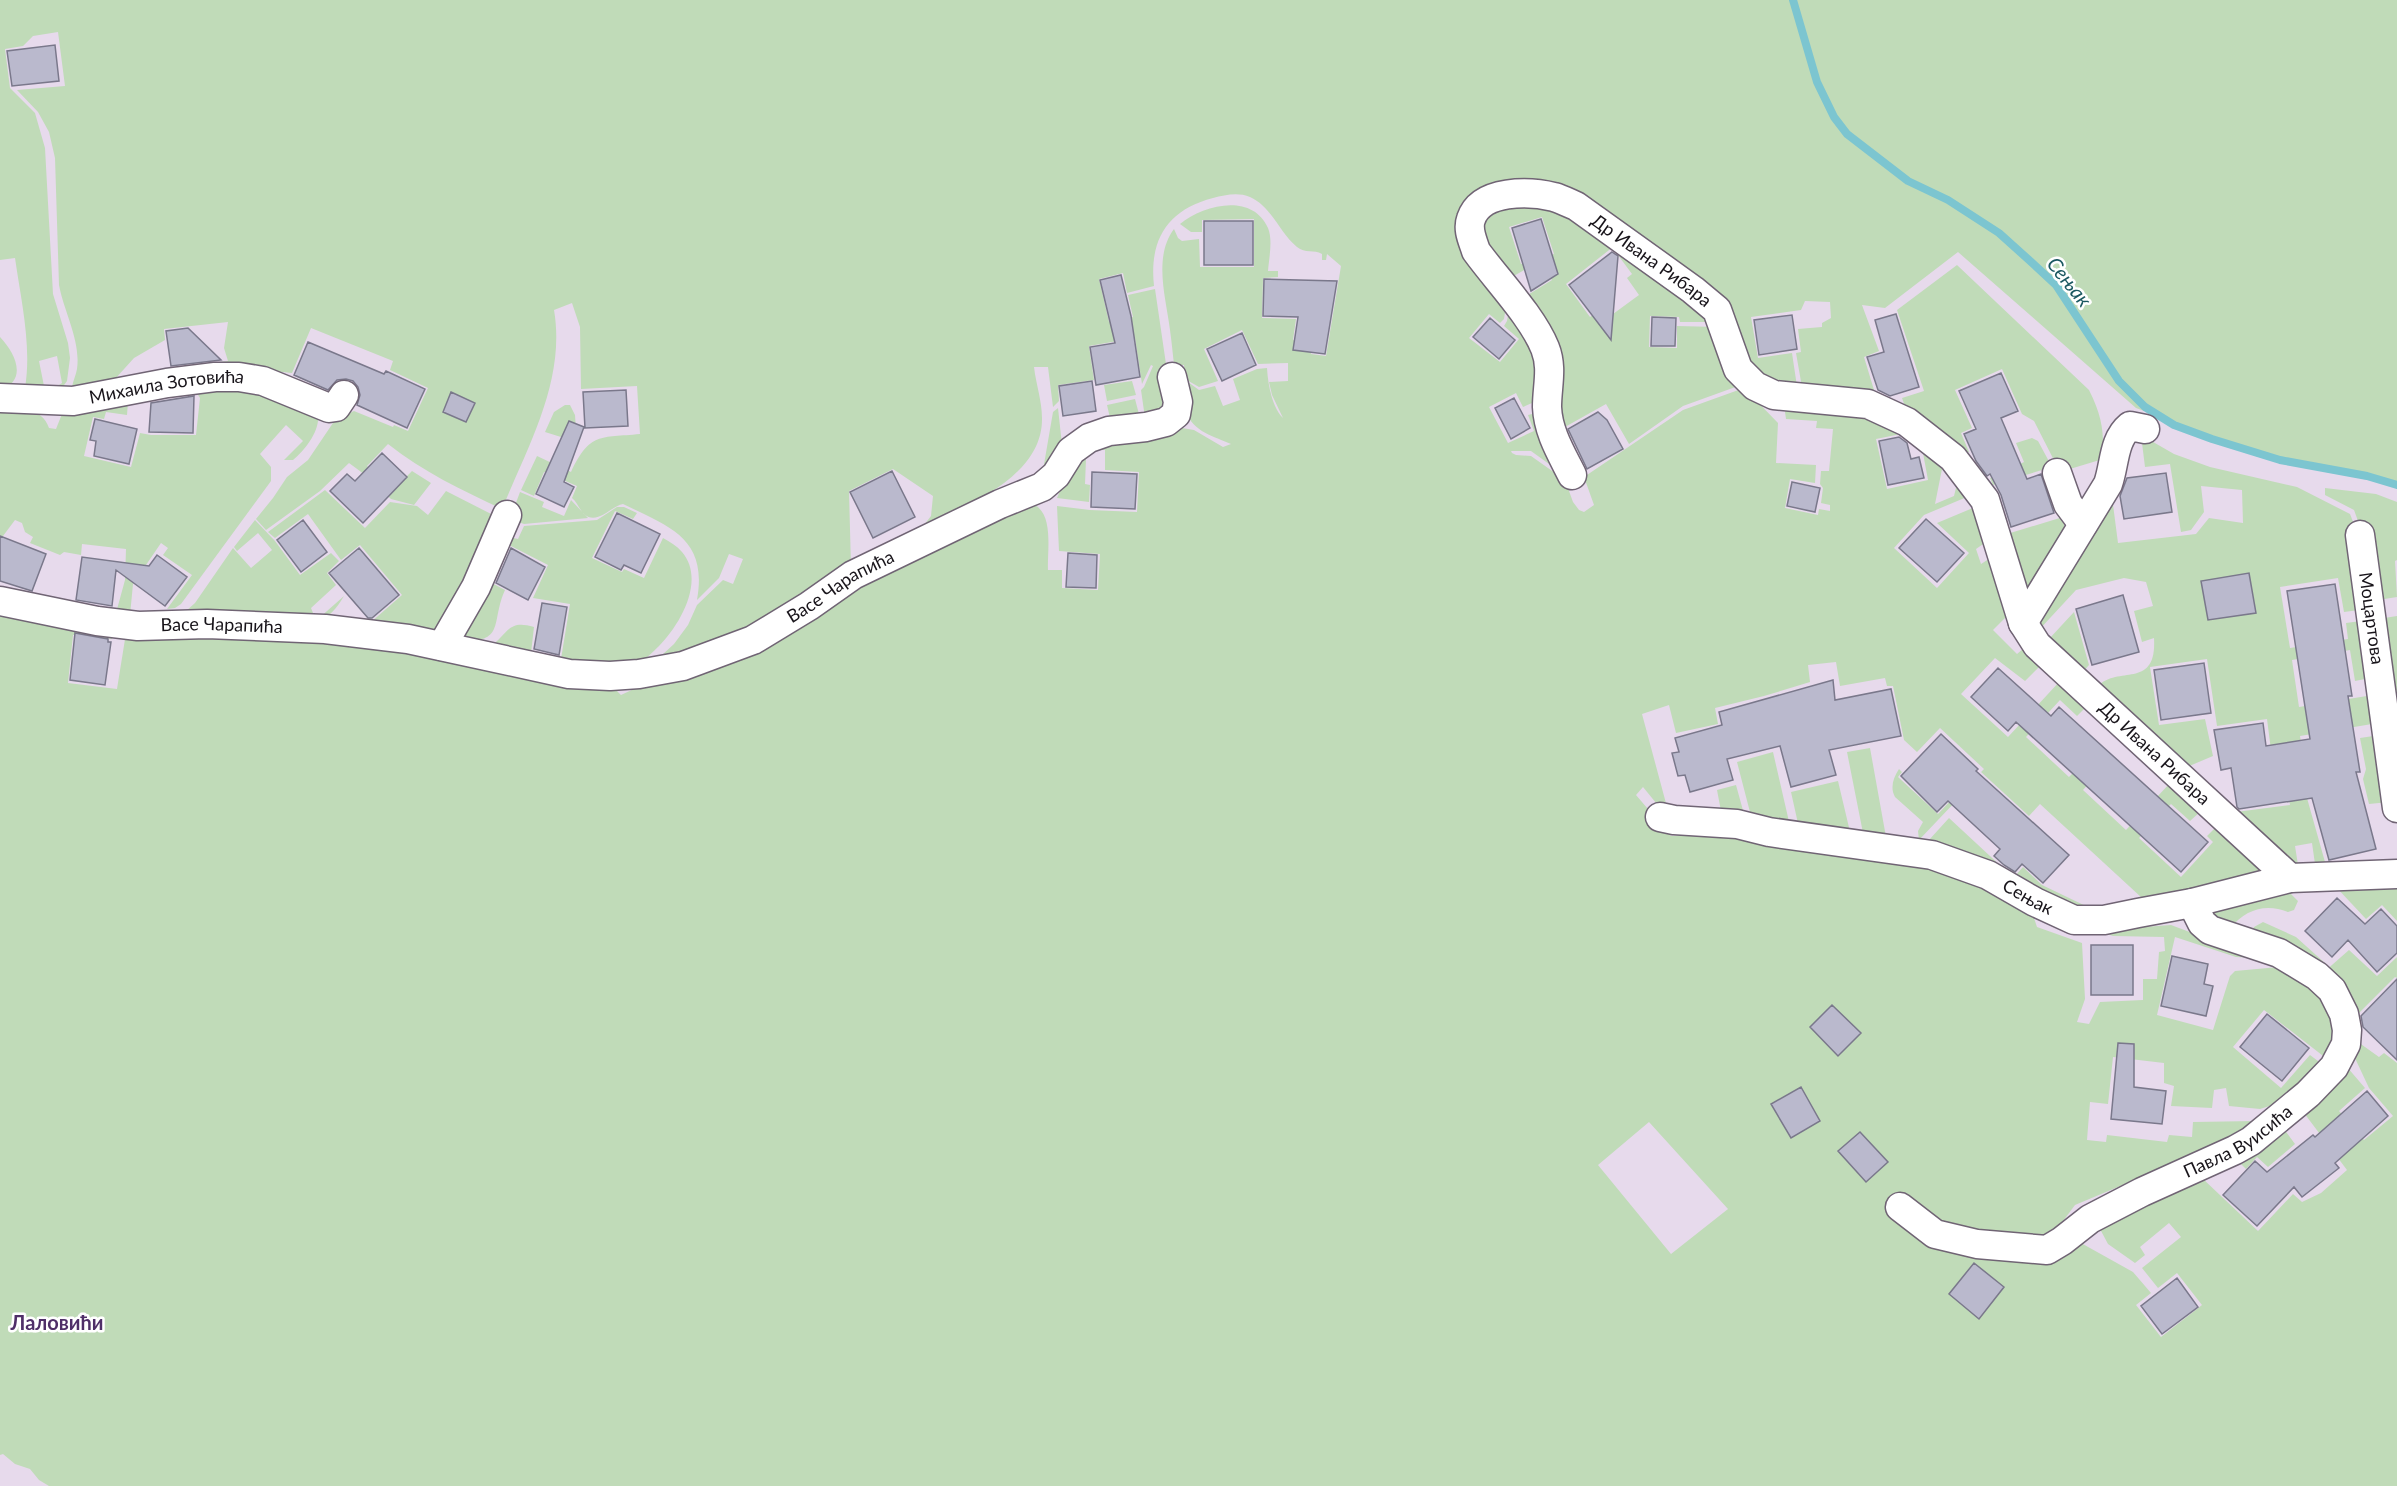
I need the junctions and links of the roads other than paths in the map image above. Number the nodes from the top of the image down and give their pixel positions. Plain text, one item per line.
1 (1172, 377) dead end
2 (0, 398) edge
3 (336, 402) dead end
4 (2145, 429) dead end
5 (2057, 473) dead end
6 (1572, 475) dead end
7 (507, 515) dead end
8 (2083, 524) junction
9 (2360, 535) dead end
10 (0, 601) edge
11 (2023, 624) junction
12 (442, 646) junction
13 (2397, 808) edge
14 (1660, 817) dead end
15 (2397, 874) edge
16 (2290, 878) junction
17 (2192, 903) junction
18 (1900, 1207) dead end

1 - 12 street, Васе Чарапића
2 - 3 street, Михаила Зотовића
4 - 8 street
5 - 8 street
6 - 11 street, Др Ивана Рибара
7 - 12 street
8 - 11 street
9 - 13 street, Моцартова
10 - 12 street, Васе Чарапића
11 - 16 street, Др Ивана Рибара
14 - 17 street, Сењак
15 - 16 street, Сењак
16 - 17 street, Сењак
17 - 18 street, Павла Вуисића

